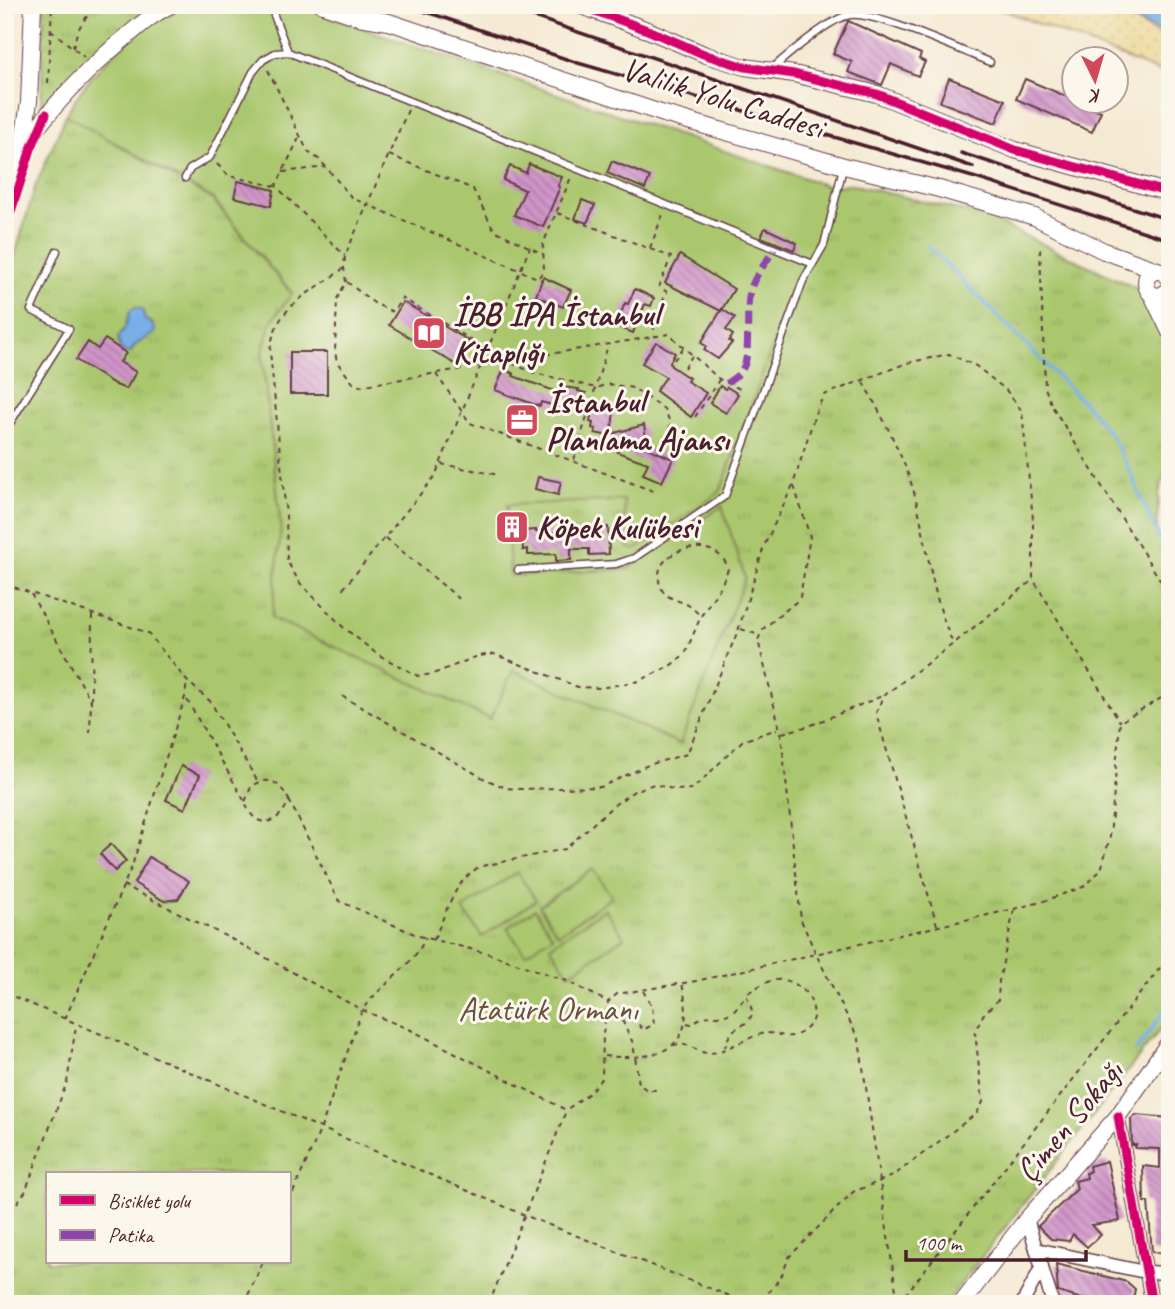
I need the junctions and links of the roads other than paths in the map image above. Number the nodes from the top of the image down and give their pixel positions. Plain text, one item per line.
1 (33, 5) edge
2 (270, 5) edge
3 (323, 5) edge
4 (579, 5) edge
5 (168, 6) edge
6 (598, 8) edge
7 (618, 12) edge
8 (288, 52) junction
9 (990, 62) dead end
10 (770, 71) junction
11 (29, 102) junction
12 (46, 114) junction
13 (22, 149) junction
14 (844, 166) junction
15 (185, 178) dead end
16 (1170, 193) edge
17 (5, 206) edge
18 (57, 251) dead end
19 (1104, 251) junction
20 (813, 264) junction
21 (1165, 275) edge
22 (1170, 288) edge
23 (1148, 289) junction
24 (1170, 332) edge
25 (5, 431) edge
26 (1170, 500) edge
27 (1170, 528) edge
28 (518, 570) dead end
29 (1170, 1041) edge
30 (1118, 1116) junction
31 (1027, 1219) junction
32 (1036, 1248) junction
33 (1042, 1266) junction
34 (1145, 1272) junction
35 (1170, 1273) edge
36 (961, 1304) edge
37 (1022, 1304) edge
38 (1053, 1304) edge
39 (1152, 1304) edge

1 - 11 main road
2 - 8 lane
3 - 14 main road, Valilik Yolu Caddesi
4 - 6 main road
5 - 12 main road
6 - 7 main road
7 - 10 main road
8 - 15 lane
8 - 20 lane
9 - 10 lane
10 - 16 main road
11 - 12 main road
11 - 13 main road
12 - 13 main road
13 - 17 main road
14 - 19 main road, Valilik Yolu Caddesi
14 - 20 lane
18 - 25 lane
19 - 21 main road
19 - 23 main road
20 - 28 lane
21 - 23 main road
22 - 23 main road
23 - 24 main road
26 - 27 main road
29 - 30 main road, Çimen Sokağı
30 - 31 main road, Çimen Sokağı
30 - 34 street
31 - 32 street
31 - 36 main road, Çimen Sokağı
32 - 33 street
32 - 34 street
33 - 37 street
33 - 38 street
34 - 35 street
34 - 39 street

